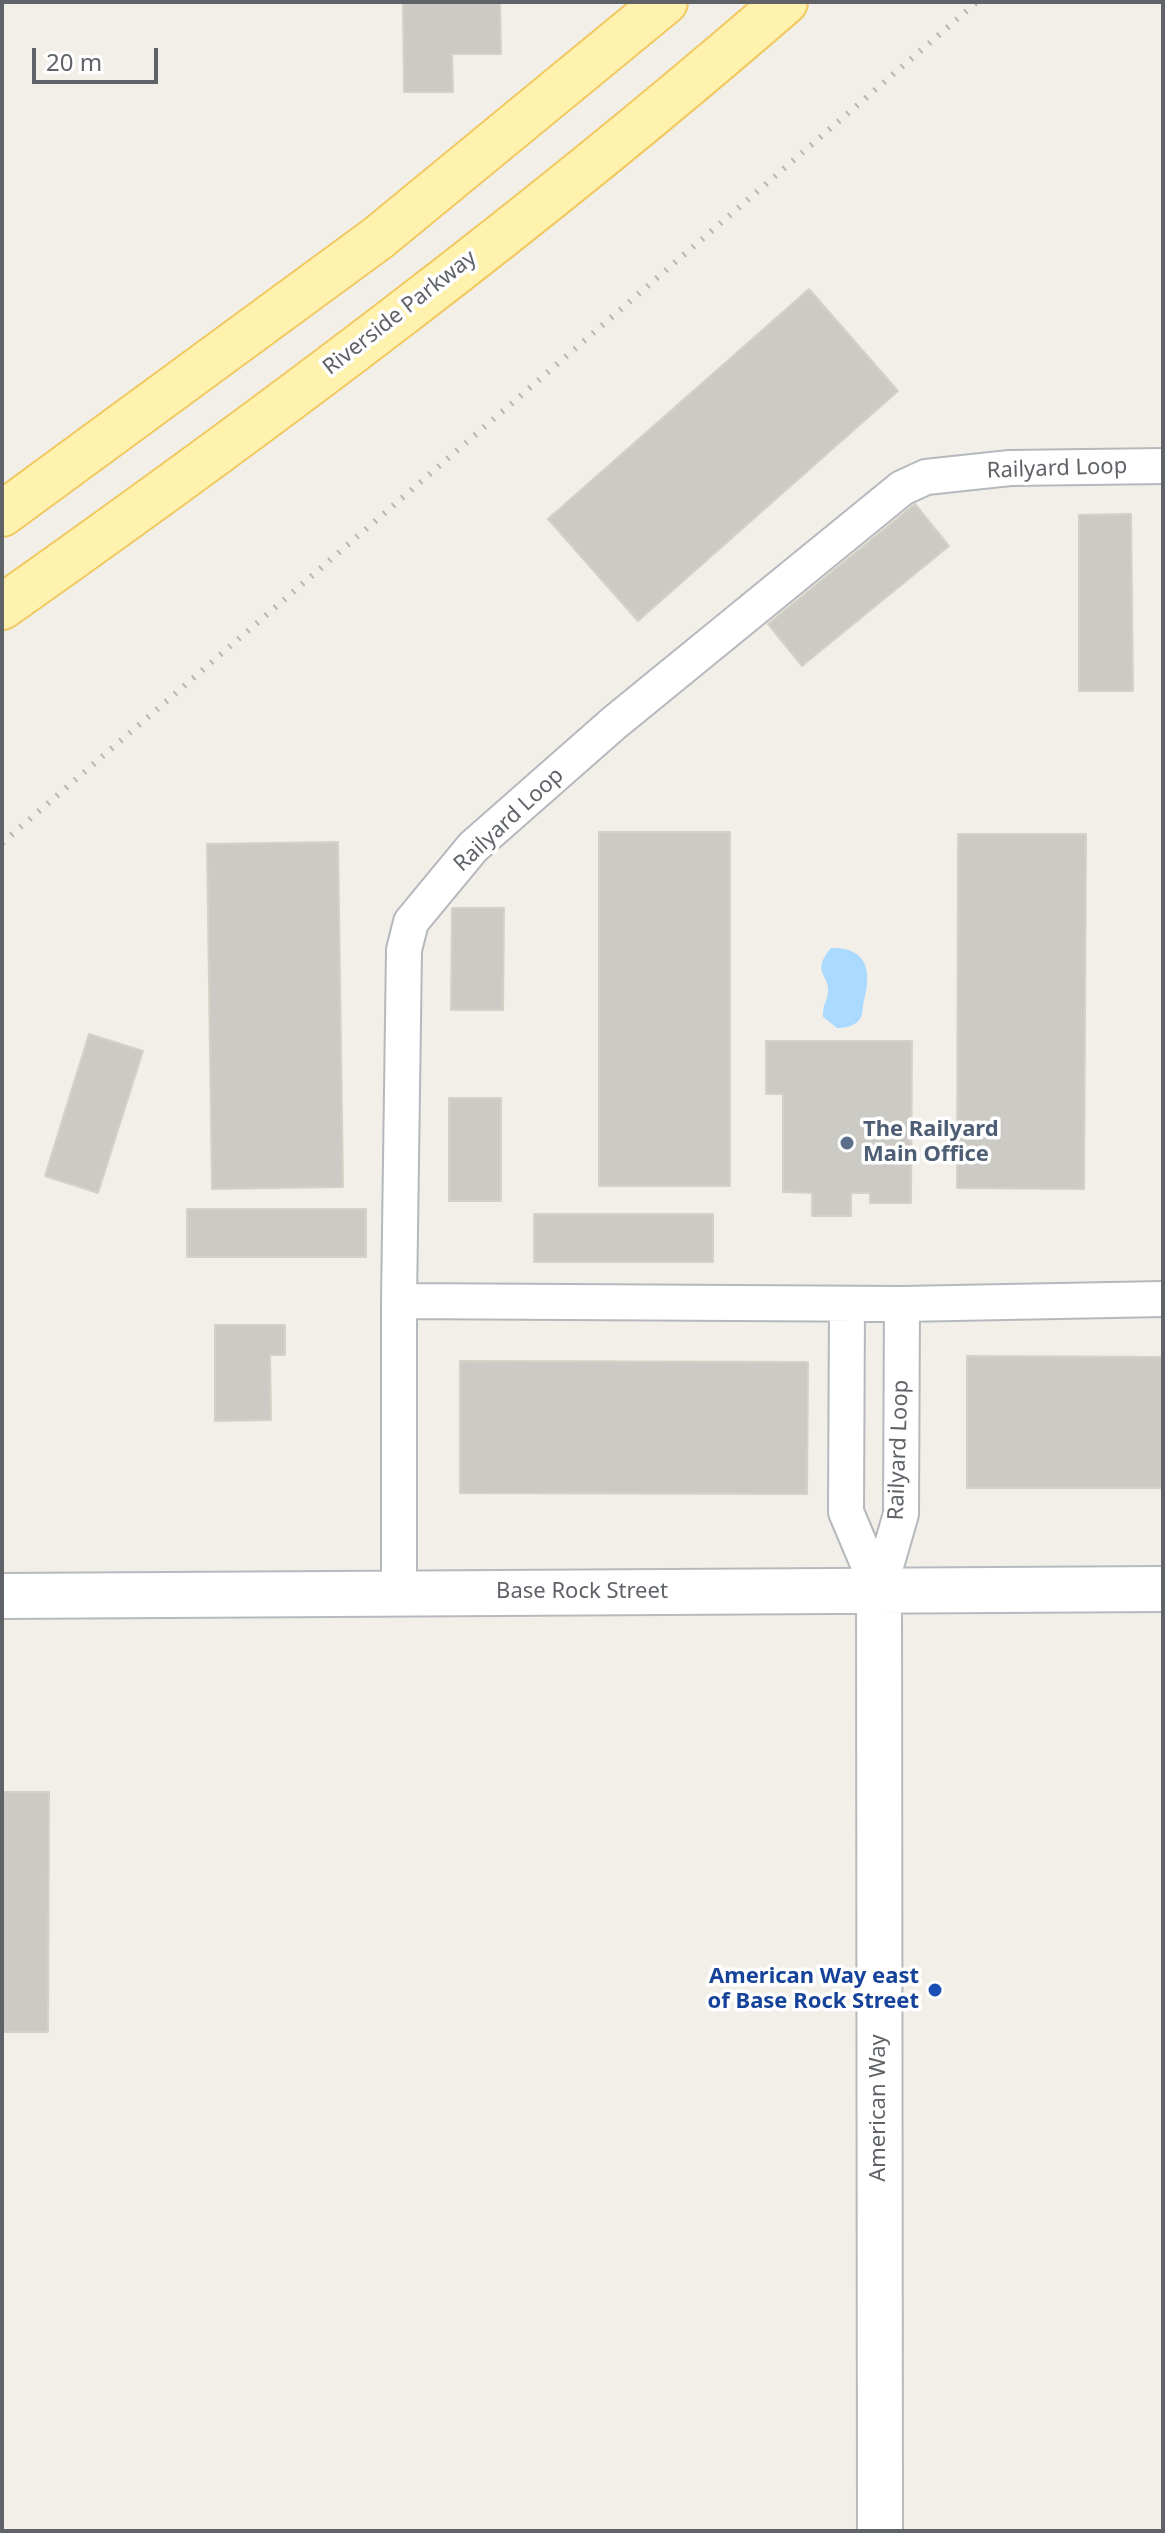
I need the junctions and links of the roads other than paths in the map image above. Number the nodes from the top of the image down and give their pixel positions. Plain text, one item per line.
1 (665, 2) edge
2 (785, 2) edge
3 (1163, 466) edge
4 (2, 514) edge
5 (2, 607) edge
6 (1163, 1299) edge
7 (399, 1301) junction
8 (847, 1304) junction
9 (902, 1304) junction
10 (1163, 1589) edge
11 (879, 1590) junction
12 (399, 1593) junction
13 (2, 1596) edge
14 (880, 2531) edge

1 - 4 main road
2 - 5 main road, Riverside Parkway
3 - 7 street, Railyard Loop
6 - 9 street
7 - 8 street
7 - 12 street, Railyard Loop
8 - 9 street
8 - 11 street, Railyard Loop
9 - 11 street, Railyard Loop
10 - 11 street, Base Rock Street
11 - 12 street, Base Rock Street
11 - 14 street, American Way
12 - 13 street, Base Rock Street

